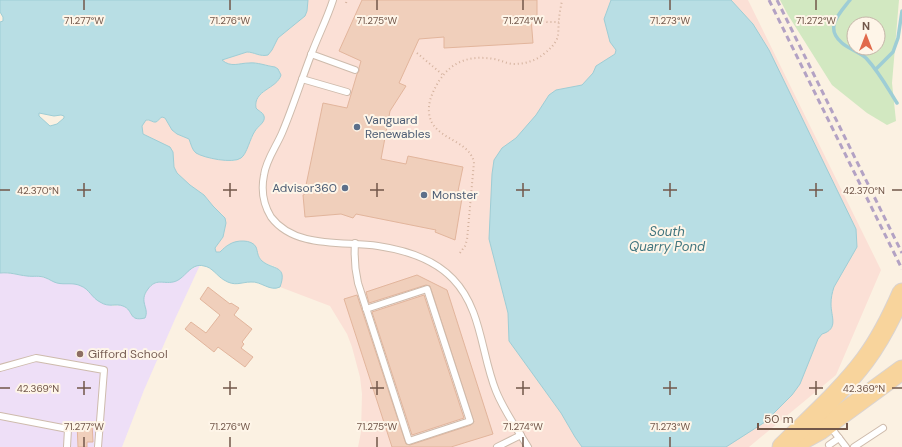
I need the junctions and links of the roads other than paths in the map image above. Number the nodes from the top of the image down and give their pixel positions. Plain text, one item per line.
1 (333, 0) edge
2 (312, 54) junction
3 (355, 70) dead end
4 (302, 79) junction
5 (346, 92) dead end
6 (355, 243) junction
7 (902, 293) edge
8 (366, 309) junction
9 (0, 368) edge
10 (902, 370) edge
11 (0, 416) edge
12 (883, 428) dead end
13 (834, 431) junction
14 (521, 436) junction
15 (829, 445) dead end
16 (67, 447) edge
17 (98, 447) edge
18 (497, 447) edge
19 (528, 447) edge
20 (532, 447) edge
21 (782, 447) edge
22 (789, 447) edge
23 (844, 447) edge
24 (854, 447) edge

1 - 2 lane
2 - 3 lane
2 - 4 lane
4 - 5 lane
4 - 6 lane
6 - 8 lane
6 - 14 lane
7 - 21 main road
8 - 8 lane
9 - 17 lane
10 - 13 main road
11 - 16 lane
12 - 24 lane
13 - 15 lane
13 - 22 main road
13 - 23 lane
14 - 18 lane
14 - 19 lane
14 - 20 lane

